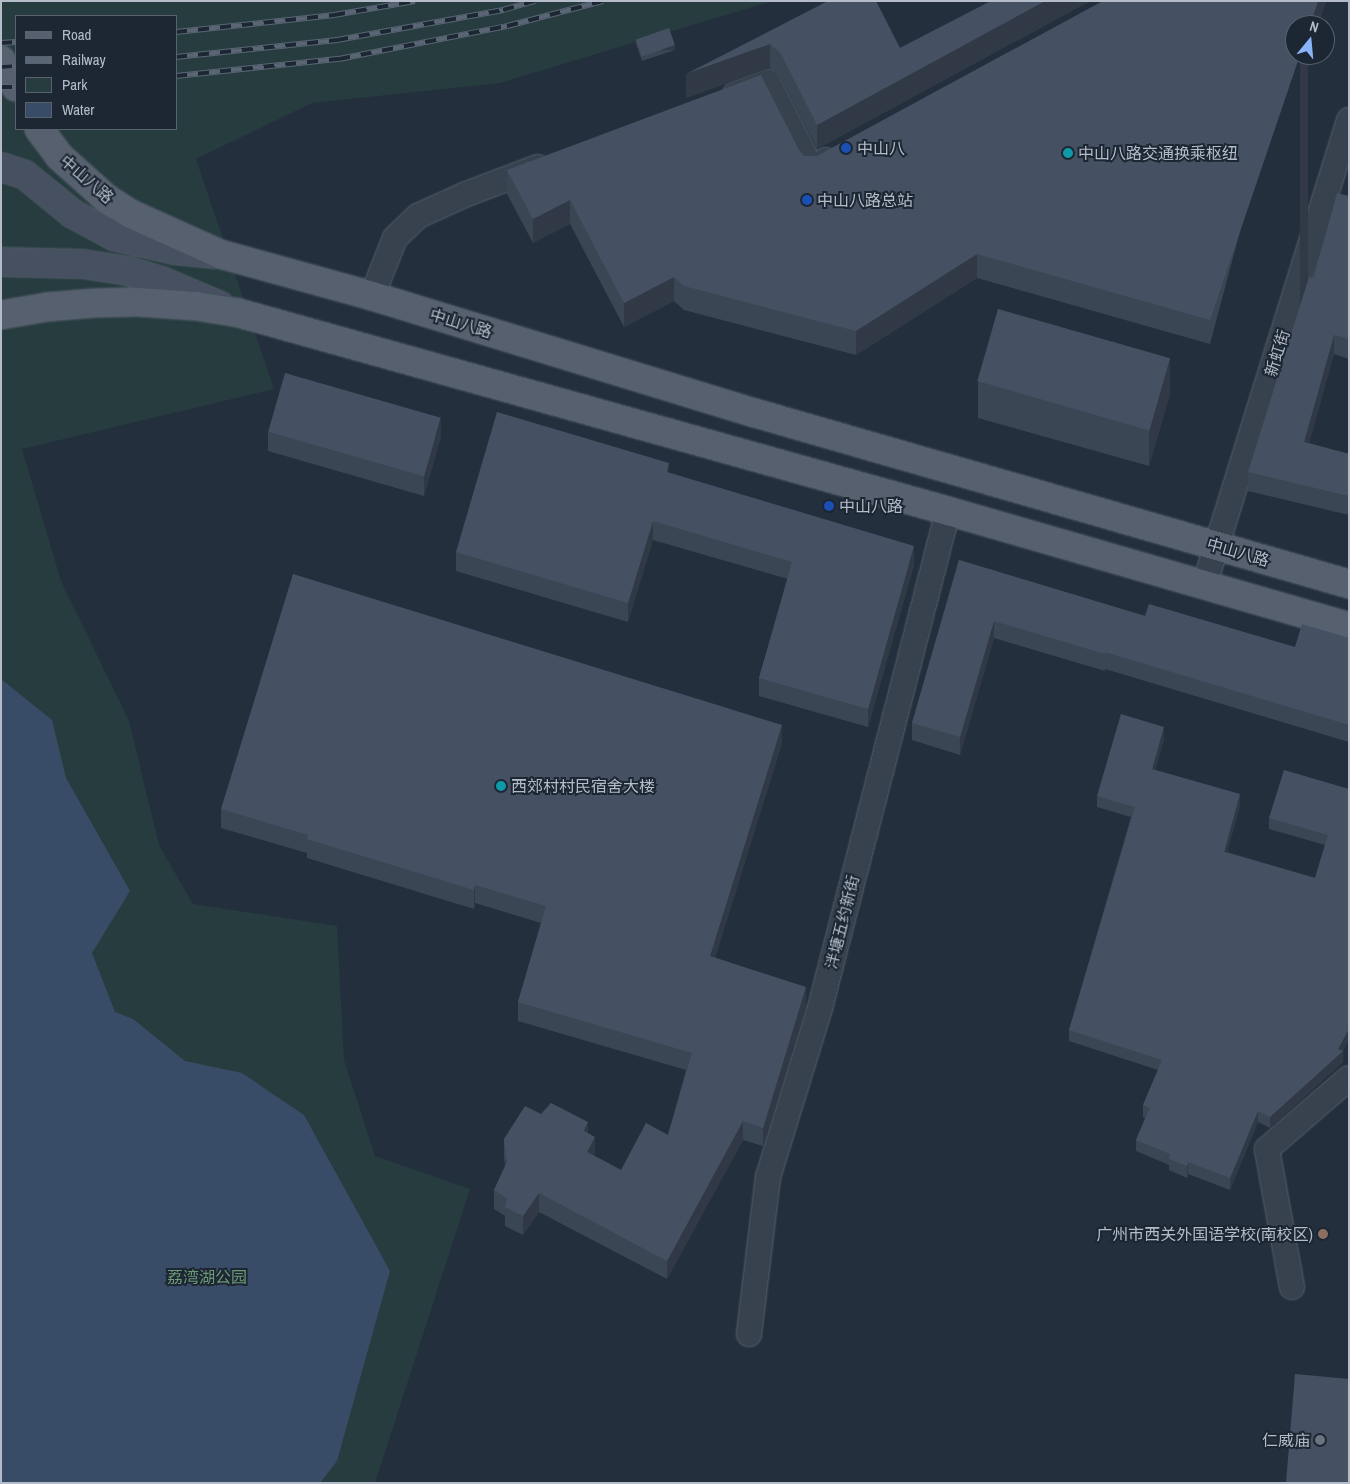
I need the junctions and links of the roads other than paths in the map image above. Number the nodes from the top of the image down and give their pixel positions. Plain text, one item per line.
1 (1, 60) edge
2 (15, 85) edge
3 (713, 102) edge
4 (1349, 120) edge
5 (40, 130) edge
6 (845, 150) edge
7 (556, 160) edge
8 (1, 167) edge
9 (220, 254) junction
10 (1, 262) edge
11 (372, 296) junction
12 (239, 313) junction
13 (1, 315) edge
14 (948, 511) junction
15 (1217, 546) junction
16 (1349, 584) edge
17 (1204, 586) junction
18 (1349, 627) edge
19 (1349, 1078) edge
20 (1292, 1287) dead end
21 (749, 1334) dead end

1 - 2 main road
3 - 6 street
4 - 15 street, 新虹街
5 - 9 main road, 中山八路
7 - 11 street
8 - 9 street
9 - 11 main road, 中山八路
10 - 12 street
11 - 15 main road, 中山八路
12 - 13 main road
12 - 14 main road
14 - 17 main road
14 - 21 street, 泮塘五约新街
15 - 16 main road, 中山八路
15 - 17 street, 新虹街
17 - 18 main road
19 - 20 street

